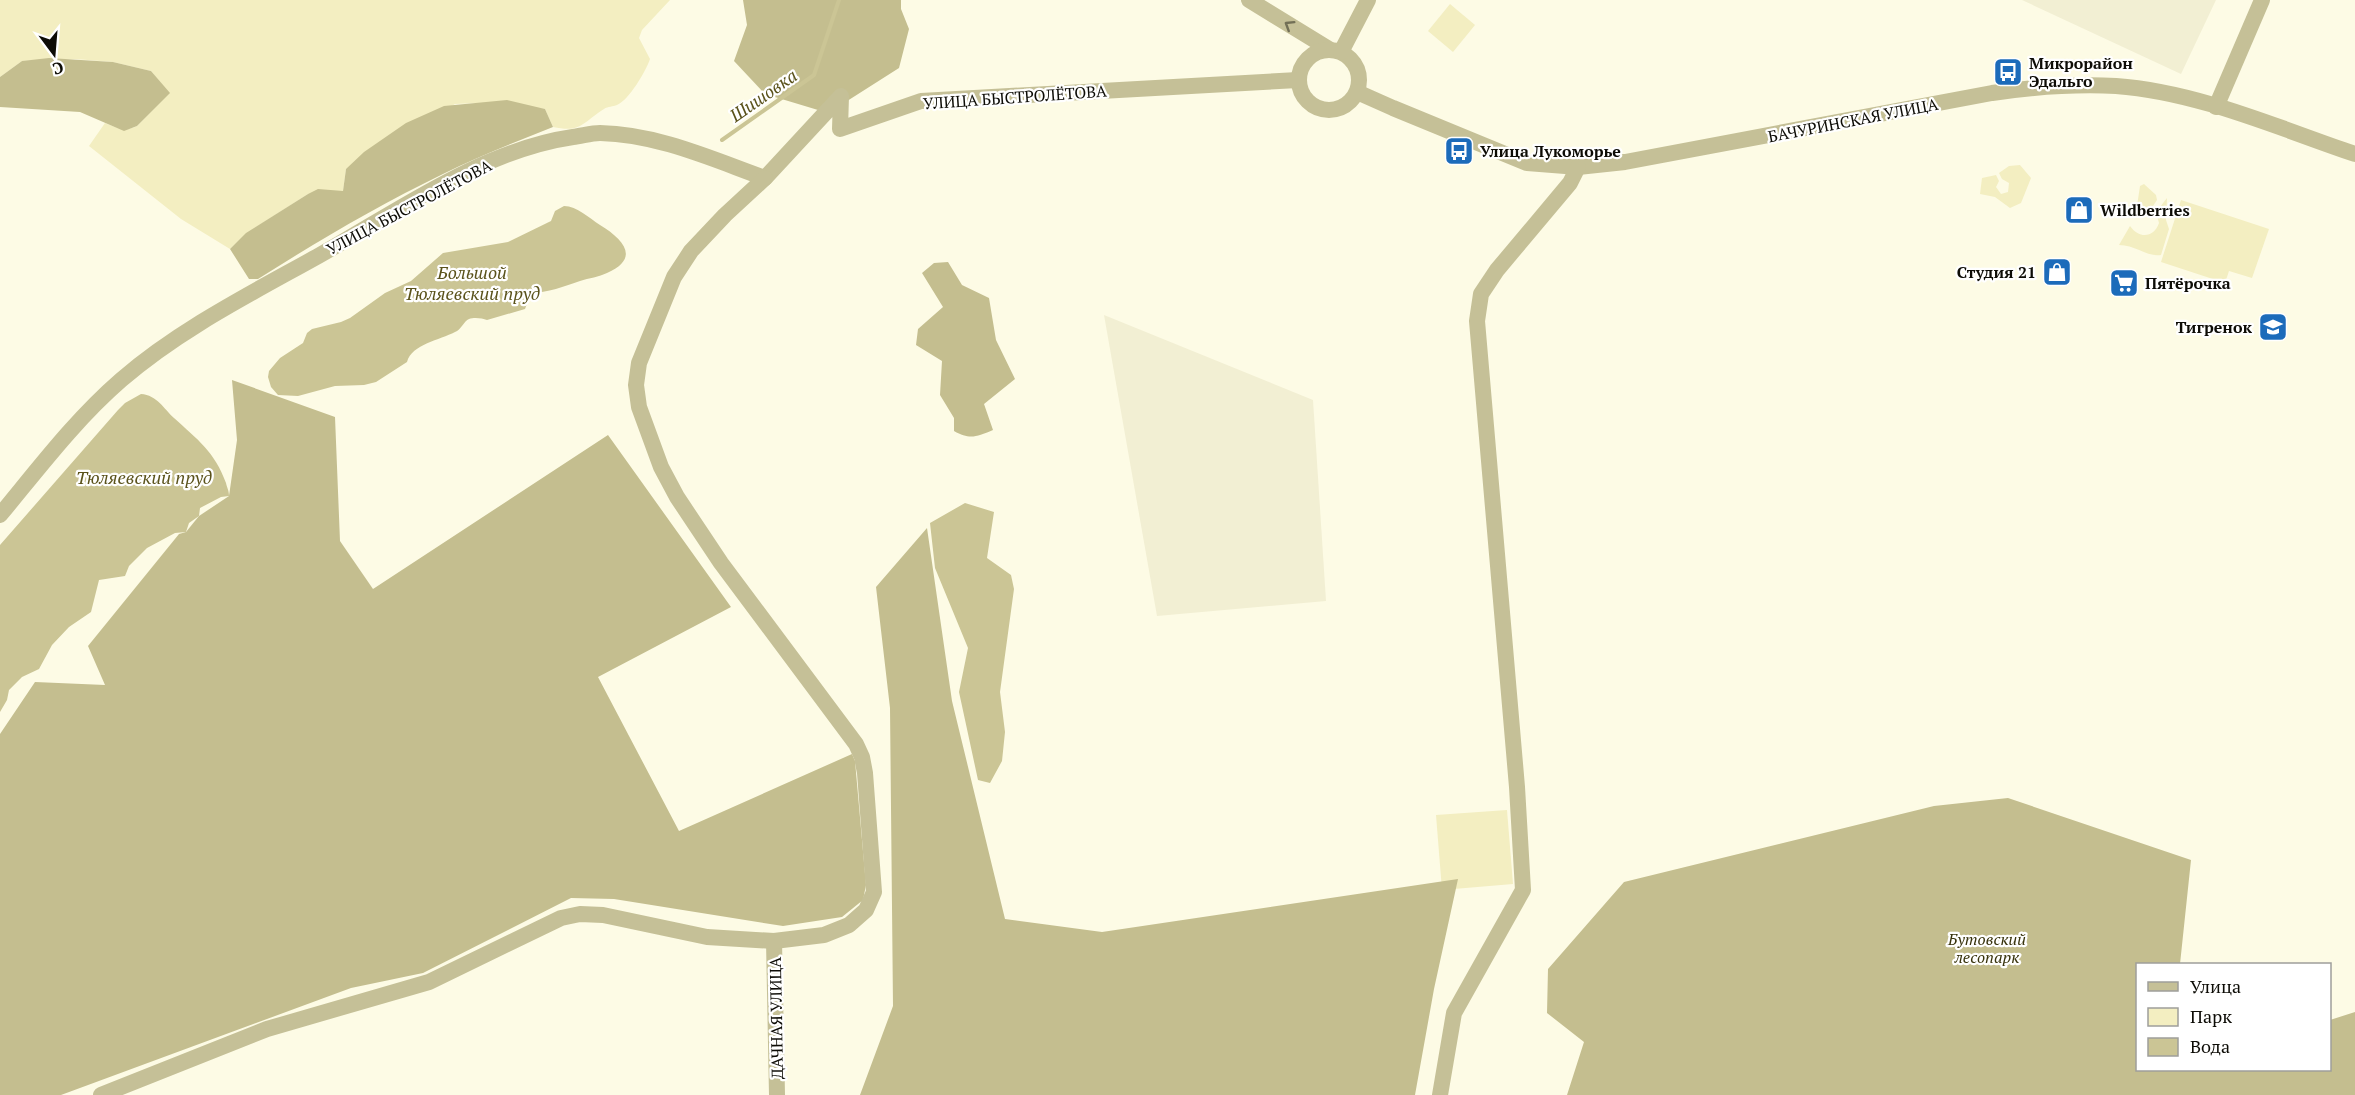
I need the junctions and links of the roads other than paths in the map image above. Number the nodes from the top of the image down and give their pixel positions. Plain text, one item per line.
1 (1249, 0) edge
2 (1368, 0) edge
3 (2262, 0) edge
4 (1335, 51) junction
5 (1298, 80) junction
6 (1357, 92) junction
7 (2216, 107) junction
8 (2355, 154) edge
9 (1578, 167) junction
10 (765, 178) junction
11 (0, 515) edge
12 (774, 941) junction
13 (101, 1095) edge
14 (777, 1095) edge
15 (1440, 1095) edge

4 -> 1 street
2 - 4 street
3 - 7 street
4 - 5 street
4 - 6 street
5 - 6 street
5 - 10 street, УЛИЦА БЫСТРОЛЁТОВА
6 - 9 street, БАЧУРИНСКАЯ УЛИЦА
7 - 8 street, БАЧУРИНСКАЯ УЛИЦА
7 - 9 street, БАЧУРИНСКАЯ УЛИЦА
9 - 15 street
10 - 11 street, УЛИЦА БЫСТРОЛЁТОВА
10 - 12 street
12 - 13 street
12 - 14 street, ДАЧНАЯ УЛИЦА

